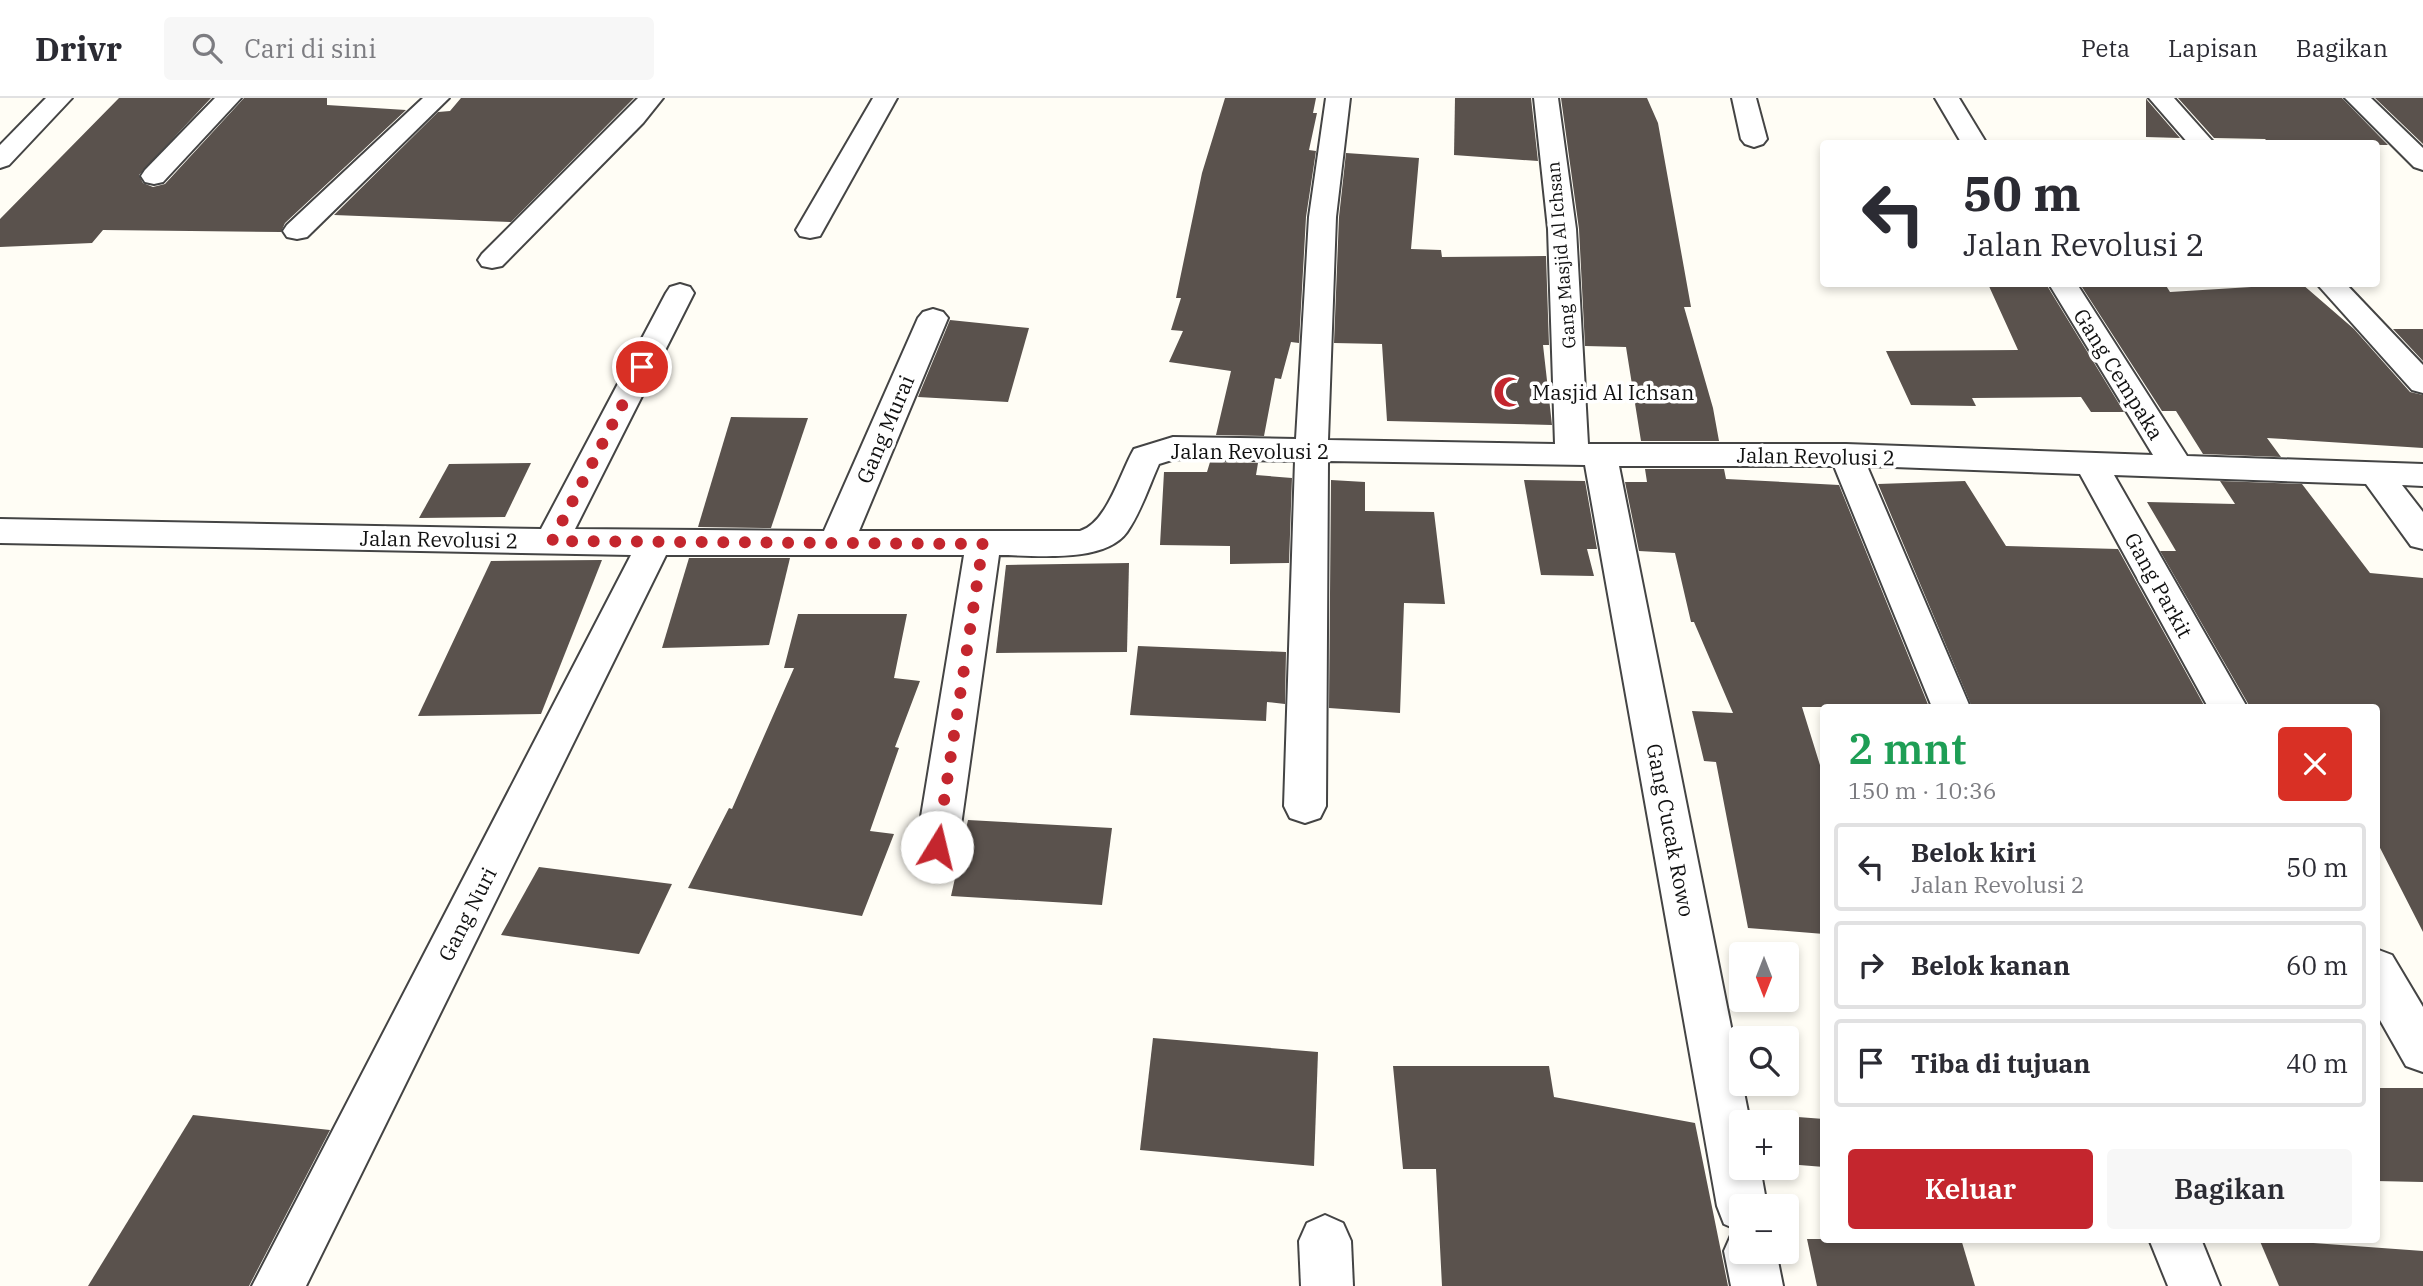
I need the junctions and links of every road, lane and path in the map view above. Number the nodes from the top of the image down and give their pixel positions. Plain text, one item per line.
1 (61, 98) edge
2 (229, 98) edge
3 (437, 98) edge
4 (651, 98) edge
5 (885, 98) edge
6 (1338, 98) edge
7 (1546, 98) edge
8 (1744, 98) edge
9 (1947, 98) edge
10 (2161, 98) edge
11 (2357, 98) edge
12 (1754, 139) dead end
13 (1973, 140) edge
14 (2199, 140) edge
15 (0, 160) edge
16 (2423, 162) edge
17 (154, 176) dead end
18 (810, 230) dead end
19 (297, 231) dead end
20 (492, 260) dead end
21 (2065, 287) edge
22 (2334, 287) edge
23 (680, 293) dead end
24 (933, 318) dead end
25 (2423, 383) edge
26 (1310, 450) junction
27 (1586, 455) junction
28 (1846, 455) junction
29 (2090, 463) junction
30 (2176, 465) junction
31 (2376, 474) junction
32 (2423, 475) edge
33 (0, 531) edge
34 (2423, 537) edge
35 (552, 541) junction
36 (837, 541) junction
37 (655, 542) junction
38 (983, 544) junction
39 (1950, 704) edge
40 (2226, 704) edge
41 (1305, 806) dead end
42 (937, 847) dead end
43 (2380, 977) edge
44 (2423, 1050) edge
45 (1740, 1194) edge
46 (2177, 1243) edge
47 (1753, 1264) edge
48 (278, 1286) edge
49 (1757, 1286) edge
50 (2194, 1286) edge

1 - 15 street
2 - 17 street
3 - 19 street
4 - 20 street
5 - 18 street
6 - 26 street
7 - 27 street, Gang Masjid Al Ichsan
8 - 12 street
9 - 13 street
10 - 14 street
11 - 16 street
21 - 30 street, Gang Cempaka
22 - 25 street
23 - 35 street
24 - 36 street, Gang Murai
26 - 27 street, Jalan Revolusi 2
26 - 38 street, Jalan Revolusi 2
26 - 41 street
27 - 28 street, Jalan Revolusi 2
27 - 45 street, Gang Cucak Rowo
28 - 29 street, Jalan Revolusi 2
28 - 39 street
29 - 30 street, Jalan Revolusi 2
29 - 40 street, Gang Parkit
30 - 31 street, Jalan Revolusi 2
31 - 32 street, Jalan Revolusi 2
31 - 34 street
33 - 35 street, Jalan Revolusi 2
35 - 37 street, Jalan Revolusi 2
36 - 37 street, Jalan Revolusi 2
36 - 38 street, Jalan Revolusi 2
37 - 48 street, Gang Nuri
38 - 42 street
43 - 44 street
46 - 50 street
47 - 49 street

